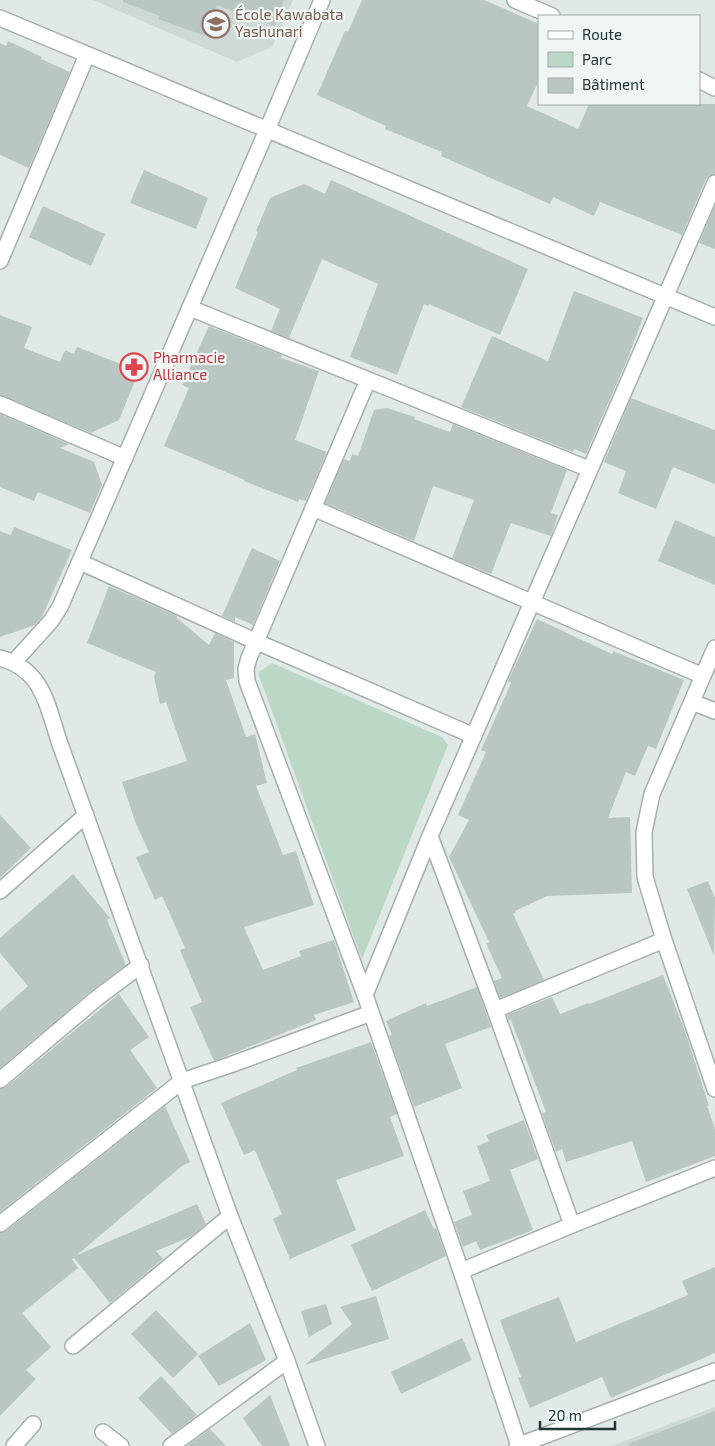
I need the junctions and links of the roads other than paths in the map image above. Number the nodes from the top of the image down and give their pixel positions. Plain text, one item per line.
1 (322, 0) edge
2 (515, 0) edge
3 (531, 3) edge
4 (550, 15) edge
5 (0, 18) edge
6 (87, 55) junction
7 (700, 80) edge
8 (715, 88) edge
9 (267, 130) junction
10 (715, 183) edge
11 (0, 261) edge
12 (664, 296) junction
13 (190, 308) junction
14 (715, 317) edge
15 (368, 380) junction
16 (0, 404) edge
17 (125, 458) junction
18 (589, 470) junction
19 (313, 508) junction
20 (80, 562) junction
21 (532, 602) junction
22 (257, 642) junction
23 (715, 648) edge
24 (7, 660) edge
25 (703, 676) junction
26 (692, 702) junction
27 (715, 711) edge
28 (474, 736) junction
29 (86, 815) junction
30 (430, 836) junction
31 (0, 891) edge
32 (664, 940) junction
33 (141, 965) junction
34 (365, 995) junction
35 (495, 1010) junction
36 (371, 1013) junction
37 (0, 1080) edge
38 (182, 1081) junction
39 (715, 1089) edge
40 (715, 1168) edge
41 (230, 1216) junction
42 (0, 1224) edge
43 (572, 1225) junction
44 (461, 1271) junction
45 (73, 1346) dead end
46 (287, 1362) junction
47 (715, 1371) edge
48 (33, 1424) dead end
49 (104, 1432) dead end
50 (14, 1446) edge
51 (121, 1446) edge
52 (171, 1446) edge
53 (317, 1446) edge
54 (518, 1446) edge

1 - 9 street
2 - 3 street
3 - 4 street
5 - 6 street
6 - 9 street
6 - 11 street
7 - 8 street
9 - 12 street
9 - 13 street
10 - 12 street
12 - 14 street
12 - 18 street
13 - 15 street
13 - 17 street
15 - 18 street
15 - 19 street
16 - 17 street
17 - 20 street
18 - 21 street
19 - 21 street
19 - 22 street
20 - 22 street
20 - 24 street
21 - 25 street
21 - 28 street
22 - 28 street
22 - 34 street
23 - 25 street
24 - 29 street
25 - 26 street
26 - 27 street
26 - 32 street
28 - 30 street
29 - 31 street
29 - 33 street
30 - 34 street
30 - 35 street
32 - 35 street
32 - 39 street
33 - 37 street
33 - 38 street
34 - 36 street
35 - 43 street
36 - 38 street
36 - 44 street
38 - 41 street
38 - 42 street
40 - 43 street
41 - 45 street
41 - 46 street
43 - 44 street
44 - 54 street
46 - 52 street
46 - 53 street
47 - 54 street
48 - 50 street
49 - 51 street

